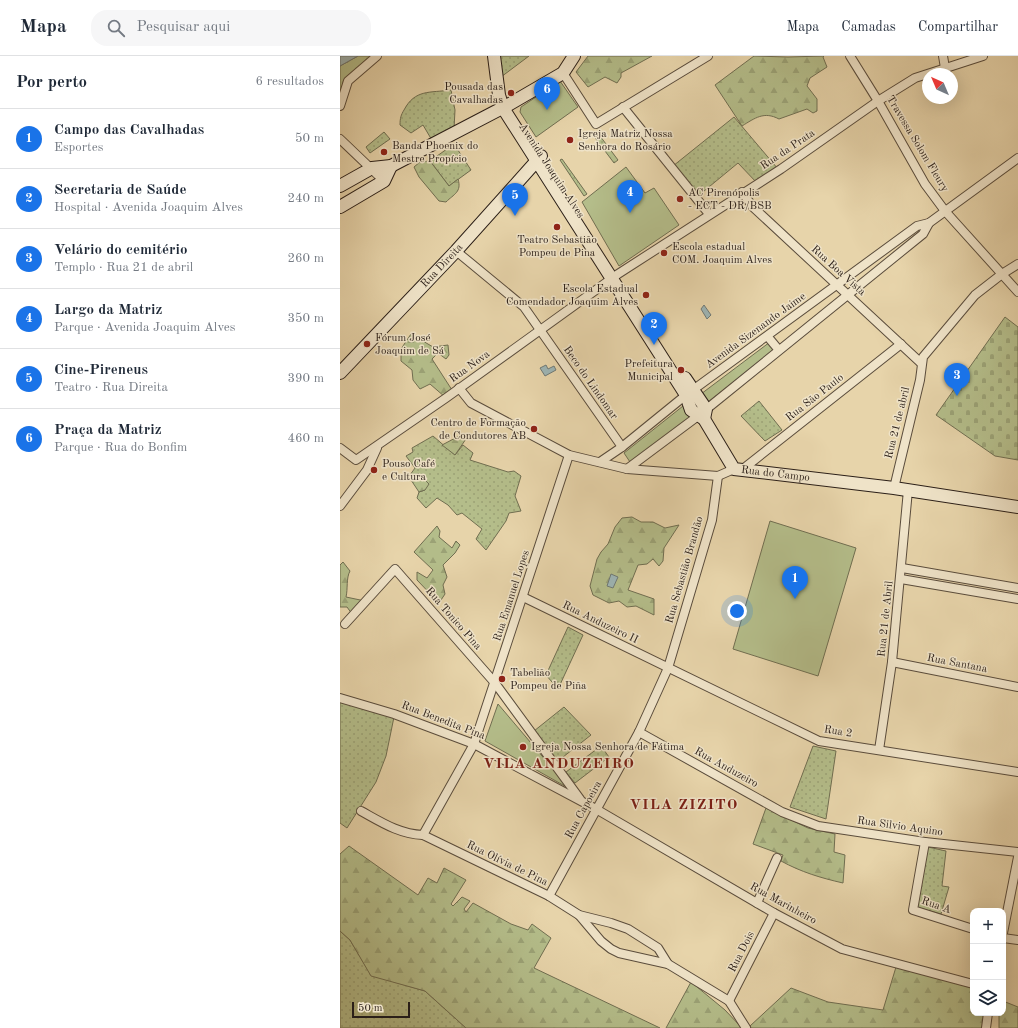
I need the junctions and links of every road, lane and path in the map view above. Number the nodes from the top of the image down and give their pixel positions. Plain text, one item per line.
1 (377, 56) edge
2 (494, 56) edge
3 (574, 56) edge
4 (708, 56) edge
5 (850, 56) edge
6 (943, 56) edge
7 (983, 56) edge
8 (945, 68) joint
9 (563, 73) junction
10 (922, 76) edge
11 (878, 101) junction
12 (340, 106) edge
13 (506, 107) junction
14 (623, 107) junction
15 (340, 139) edge
16 (540, 158) junction
17 (1018, 158) edge
18 (391, 166) junction
19 (372, 168) junction
20 (384, 181) junction
21 (340, 186) edge
22 (742, 192) junction
23 (340, 207) edge
24 (945, 211) junction
25 (709, 214) junction
26 (929, 223) junction
27 (456, 251) junction
28 (1018, 264) edge
29 (1002, 274) junction
30 (615, 276) junction
31 (838, 286) junction
32 (1018, 292) edge
33 (848, 294) junction
34 (540, 331) junction
35 (768, 336) junction
36 (902, 344) junction
37 (778, 349) junction
38 (921, 363) junction
39 (340, 373) edge
40 (459, 388) junction
41 (689, 393) junction
42 (702, 415) junction
43 (377, 447) junction
44 (622, 447) junction
45 (340, 448) edge
46 (569, 455) junction
47 (356, 460) junction
48 (600, 462) junction
49 (627, 469) junction
50 (738, 469) junction
51 (367, 470) junction
52 (718, 476) junction
53 (894, 488) junction
54 (908, 490) junction
55 (340, 506) edge
56 (1018, 506) edge
57 (902, 568) junction
58 (901, 579) junction
59 (1018, 588) edge
60 (523, 597) junction
61 (1018, 599) edge
62 (345, 624) dead end
63 (892, 662) junction
64 (668, 668) junction
65 (495, 683) junction
66 (1018, 687) edge
67 (340, 698) edge
68 (639, 732) junction
69 (474, 744) junction
70 (879, 750) junction
71 (1018, 772) edge
72 (582, 802) junction
73 (596, 809) junction
74 (361, 811) dead end
75 (782, 812) joint
76 (422, 835) junction
77 (924, 842) junction
78 (1018, 852) edge
79 (1018, 857) edge
80 (777, 858) dead end
81 (549, 896) junction
82 (757, 903) junction
83 (774, 913) junction
84 (579, 915) junction
85 (1006, 918) edge
86 (970, 928) edge
87 (1006, 938) edge
88 (1018, 940) edge
89 (668, 964) junction
90 (970, 983) edge
91 (729, 1001) junction
92 (988, 1016) edge
93 (746, 1028) edge
94 (986, 1028) edge

1 - 12 street
2 - 13 street, Avenida Joaquim Alves
3 - 9 street
4 - 14 street
5 - 11 street, Travessa Solom Fleury
6 - 8 street
7 - 8 street, Rua da Prata
9 - 13 street
9 - 14 street
10 - 11 street, Rua da Prata
11 - 22 street, Rua da Prata
11 - 24 street, Travessa Solom Fleury
13 - 16 street, Avenida Joaquim Alves
13 - 18 street
14 - 25 street
15 - 19 street
16 - 27 street, Rua Direita
16 - 30 street, Avenida Joaquim Alves
17 - 24 street, Avenida Sizenando Jaime
18 - 19 street
18 - 20 street
19 - 20 street
19 - 21 street
20 - 23 street
22 - 25 street, Rua da Prata
22 - 31 street, Rua Boa Vista
24 - 26 street, Avenida Sizenando Jaime
24 - 29 street, Travessa Solom Fleury
25 - 30 street, Rua da Prata
26 - 31 street, Avenida Sizenando Jaime
26 - 33 street, Avenida Sizenando Jaime
27 - 34 street, Beco do Lindomar
27 - 39 street, Rua Direita
28 - 29 street
29 - 32 street, Travessa Solom Fleury
29 - 38 street
30 - 34 street, Rua Nova
30 - 41 street, Avenida Joaquim Alves
31 - 33 street, Rua Boa Vista
31 - 35 street, Avenida Sizenando Jaime
33 - 36 street, Rua Boa Vista
33 - 37 street, Avenida Sizenando Jaime
34 - 40 street, Rua Nova
34 - 44 street, Beco do Lindomar
35 - 37 street
35 - 41 street, Avenida Sizenando Jaime
36 - 38 street, Rua Boa Vista
36 - 50 street, Rua São Paulo
37 - 42 street, Avenida Sizenando Jaime
38 - 53 street, Rua 21 de abril
40 - 43 street, Rua Nova
40 - 46 street, Rua do Campo
41 - 42 street, Avenida Joaquim Alves
41 - 44 street, Avenida Sizenando Jaime
42 - 49 street, Avenida Sizenando Jaime
42 - 50 street, Avenida Joaquim Alves
43 - 47 street, Rua Nova
43 - 51 street
44 - 48 street, Avenida Sizenando Jaime
45 - 47 street
46 - 48 street, Rua do Campo
46 - 60 street, Rua Emanuel Lopes
47 - 51 street
48 - 49 street, Rua do Campo
49 - 52 street, Rua do Campo
50 - 52 street, Rua do Campo
50 - 53 street, Rua do Campo
51 - 55 street
52 - 64 street, Rua Sebastião Brandão
53 - 54 street, Rua do Campo
54 - 56 street, Rua do Campo
54 - 57 street, Rua 21 de Abril
57 - 58 street, Rua 21 de Abril
57 - 59 street
58 - 61 street
58 - 63 street, Rua 21 de Abril
60 - 64 street, Rua Anduzeiro II
60 - 65 street, Rua Emanuel Lopes
62 - 65 street, Rua Tonico Pina
63 - 66 street, Rua Santana
63 - 70 street, Rua 21 de Abril
64 - 68 street, Rua Capoeira
64 - 70 street, Rua 2
65 - 69 street, Rua Emanuel Lopes
65 - 72 street, Rua Tonico Pina
67 - 69 street, Rua Benedita Pina
68 - 73 street, Rua Capoeira
68 - 75 street, Rua Anduzeiro
69 - 72 street, Rua Benedita Pina
69 - 76 street
70 - 71 street, Rua 2
72 - 73 street, Rua Benedita Pina
73 - 81 street, Rua Capoeira
73 - 82 street, Rua Marinheiro
74 - 76 street, Rua Olívia de Pina
75 - 77 street, Rua Silvio Aquino
76 - 81 street, Rua Olívia de Pina
77 - 78 street, Rua Silvio Aquino
77 - 86 street, Rua A
79 - 85 street
80 - 82 street
81 - 84 street, Rua Olívia de Pina
82 - 83 street, Rua Marinheiro
83 - 90 street, Rua Marinheiro
83 - 91 street, Rua Dois
84 - 89 street, Rua Olívia de Pina
84 - 89 street, Rua Olívia de Pina
87 - 88 street
89 - 91 street, Rua Olívia de Pina
91 - 93 street, Rua Olívia de Pina
92 - 94 street

